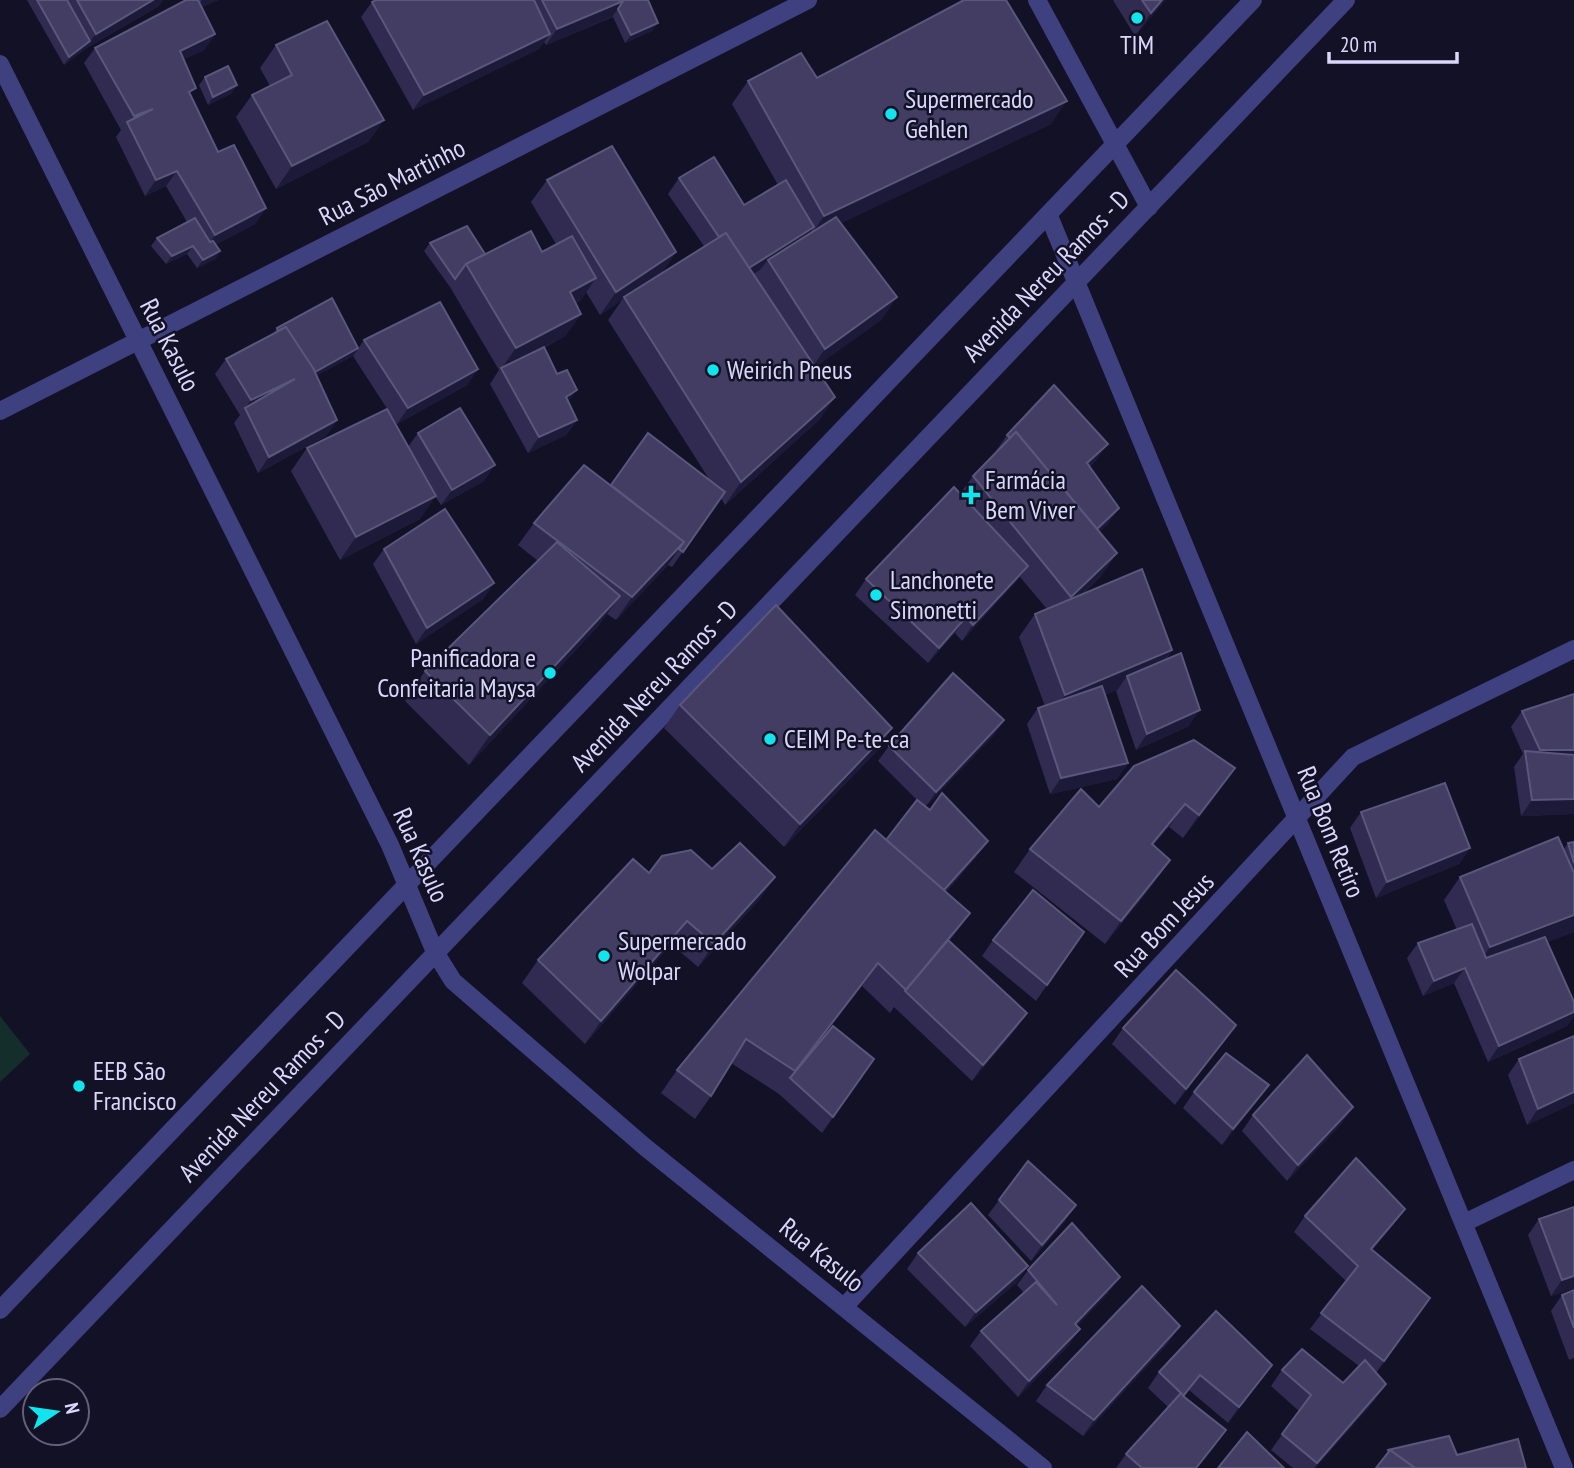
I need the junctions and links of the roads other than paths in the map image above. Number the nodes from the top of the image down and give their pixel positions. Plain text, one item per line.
1 (808, 0) edge
2 (1037, 0) edge
3 (1253, 0) edge
4 (1346, 0) edge
5 (0, 64) edge
6 (1117, 145) junction
7 (1149, 207) junction
8 (1049, 216) junction
9 (1077, 281) junction
10 (138, 340) junction
11 (0, 411) edge
12 (1574, 649) edge
13 (1298, 819) junction
14 (405, 883) junction
15 (435, 952) junction
16 (1574, 1170) edge
17 (1464, 1223) junction
18 (844, 1307) junction
19 (0, 1310) edge
20 (0, 1409) edge
21 (1044, 1468) edge
22 (1564, 1468) edge

1 - 10 street, Rua São Martinho
2 - 6 street
3 - 6 street, Avenida Nereu Ramos - D
4 - 7 street, Avenida Nereu Ramos - D
5 - 10 street, Rua Kasulo
6 - 7 street
6 - 8 street, Avenida Nereu Ramos - D
7 - 9 street, Avenida Nereu Ramos - D
8 - 9 street, Rua Bom Retiro
8 - 14 street, Avenida Nereu Ramos - D
9 - 13 street, Rua Bom Retiro
9 - 15 street, Avenida Nereu Ramos - D
10 - 11 street, Rua São Martinho
10 - 14 street, Rua Kasulo
12 - 13 street, Rua Bom Jesus
13 - 17 street, Rua Bom Retiro
13 - 18 street, Rua Bom Jesus
14 - 15 street, Rua Kasulo
14 - 19 street, Avenida Nereu Ramos - D
15 - 18 street, Rua Kasulo
15 - 20 street, Avenida Nereu Ramos - D
16 - 17 street
17 - 22 street, Rua Bom Retiro
18 - 21 street, Rua Kasulo

